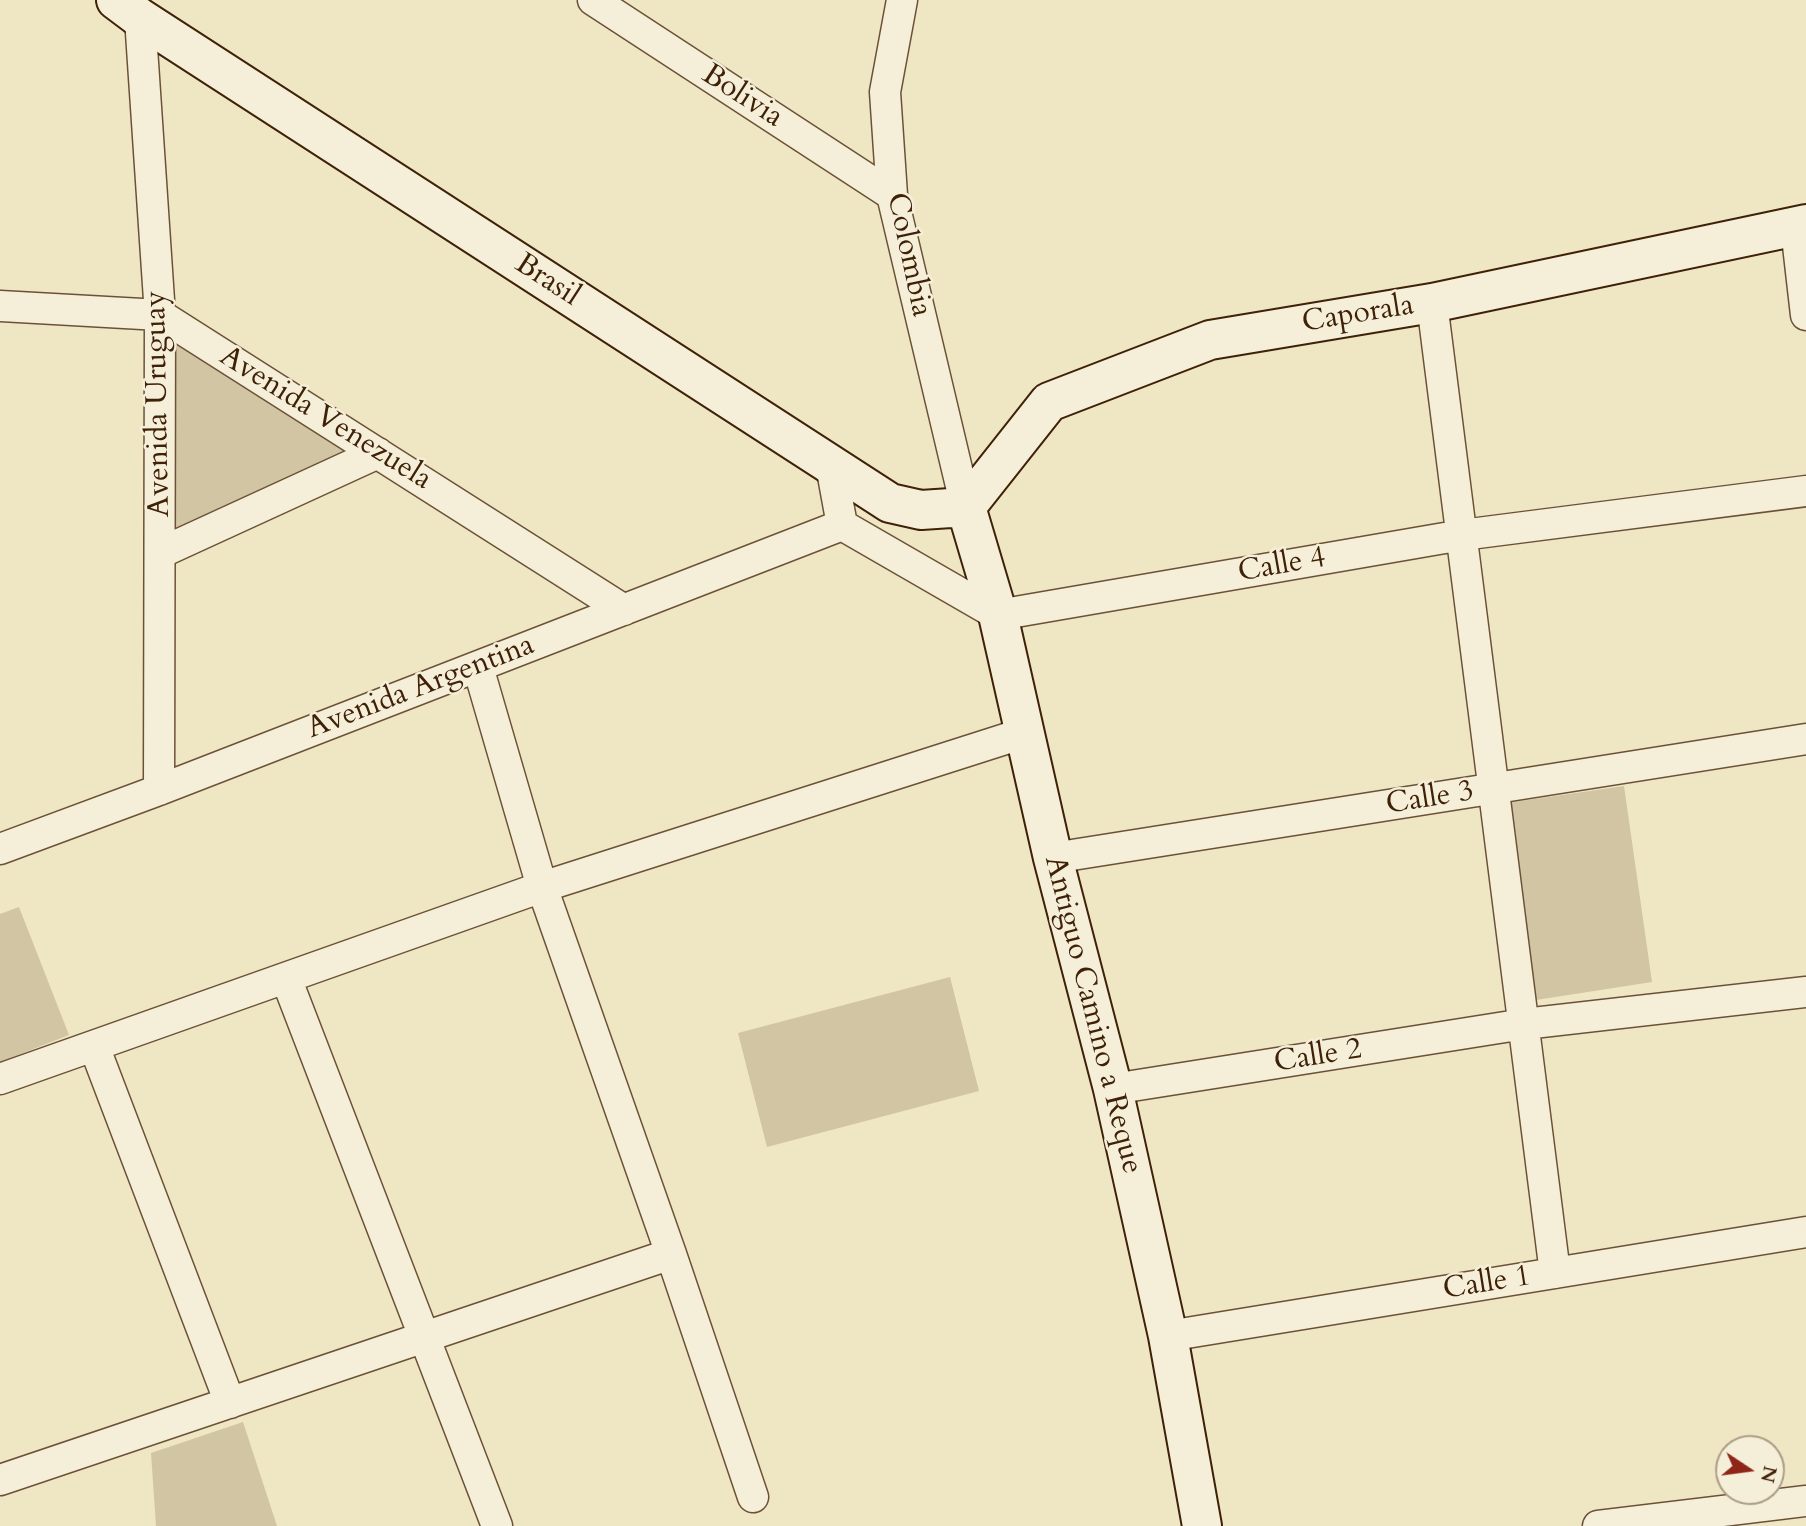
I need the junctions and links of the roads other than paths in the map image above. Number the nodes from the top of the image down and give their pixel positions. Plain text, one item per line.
1 (593, 0) edge
2 (902, 0) edge
3 (128, 9) edge
4 (892, 195) junction
5 (1801, 226) edge
6 (1433, 303) junction
7 (0, 306) edge
8 (160, 315) junction
9 (1806, 315) edge
10 (378, 453) junction
11 (831, 465) junction
12 (1806, 491) edge
13 (966, 507) junction
14 (842, 525) junction
15 (1462, 535) junction
16 (160, 553) junction
17 (624, 610) junction
18 (998, 615) junction
19 (478, 667) junction
20 (1024, 733) junction
21 (1806, 739) edge
22 (1494, 788) junction
23 (159, 790) junction
24 (0, 849) edge
25 (1053, 858) junction
26 (542, 887) junction
27 (286, 978) junction
28 (1806, 992) edge
29 (1524, 1024) junction
30 (93, 1046) junction
31 (0, 1079) edge
32 (1113, 1089) junction
33 (1806, 1233) edge
34 (671, 1254) junction
35 (1555, 1273) junction
36 (1168, 1336) junction
37 (424, 1337) junction
38 (230, 1403) junction
39 (0, 1480) edge
40 (753, 1497) dead end
41 (1806, 1501) edge
42 (498, 1526) edge
43 (1202, 1526) edge
44 (1598, 1526) edge

1 - 4 street, Bolivia
2 - 4 street, Colombia
3 - 8 street, Avenida Uruguay
3 - 11 street, Brasil
4 - 13 street, Colombia
5 - 6 street, Caporala
5 - 9 street
6 - 13 street, Caporala
6 - 15 street
7 - 8 street, Avenida Venezuela
8 - 10 street, Avenida Venezuela
8 - 16 street, Avenida Uruguay
10 - 16 street
10 - 17 street, Avenida Venezuela
11 - 13 street, Brasil
11 - 14 street
12 - 15 street, Calle 4
13 - 18 street, Antiguo Camino a Reque
14 - 17 street, Avenida Argentina
14 - 18 street
15 - 18 street, Calle 4
15 - 22 street
16 - 23 street, Avenida Uruguay
17 - 19 street, Avenida Argentina
18 - 20 street, Antiguo Camino a Reque
19 - 23 street, Avenida Argentina
19 - 26 street
20 - 25 street, Antiguo Camino a Reque
20 - 26 street
21 - 22 street, Calle 3
22 - 25 street, Calle 3
22 - 29 street
23 - 24 street, Avenida Argentina
25 - 32 street, Antiguo Camino a Reque
26 - 27 street
26 - 34 street
27 - 30 street
27 - 37 street
28 - 29 street, Calle 2
29 - 32 street, Calle 2
29 - 35 street
30 - 31 street
30 - 38 street
32 - 36 street, Antiguo Camino a Reque
33 - 35 street, Calle 1
34 - 37 street
34 - 40 street
35 - 36 street, Calle 1
36 - 43 street, Antiguo Camino a Reque
37 - 38 street
37 - 42 street
38 - 39 street
41 - 44 street

